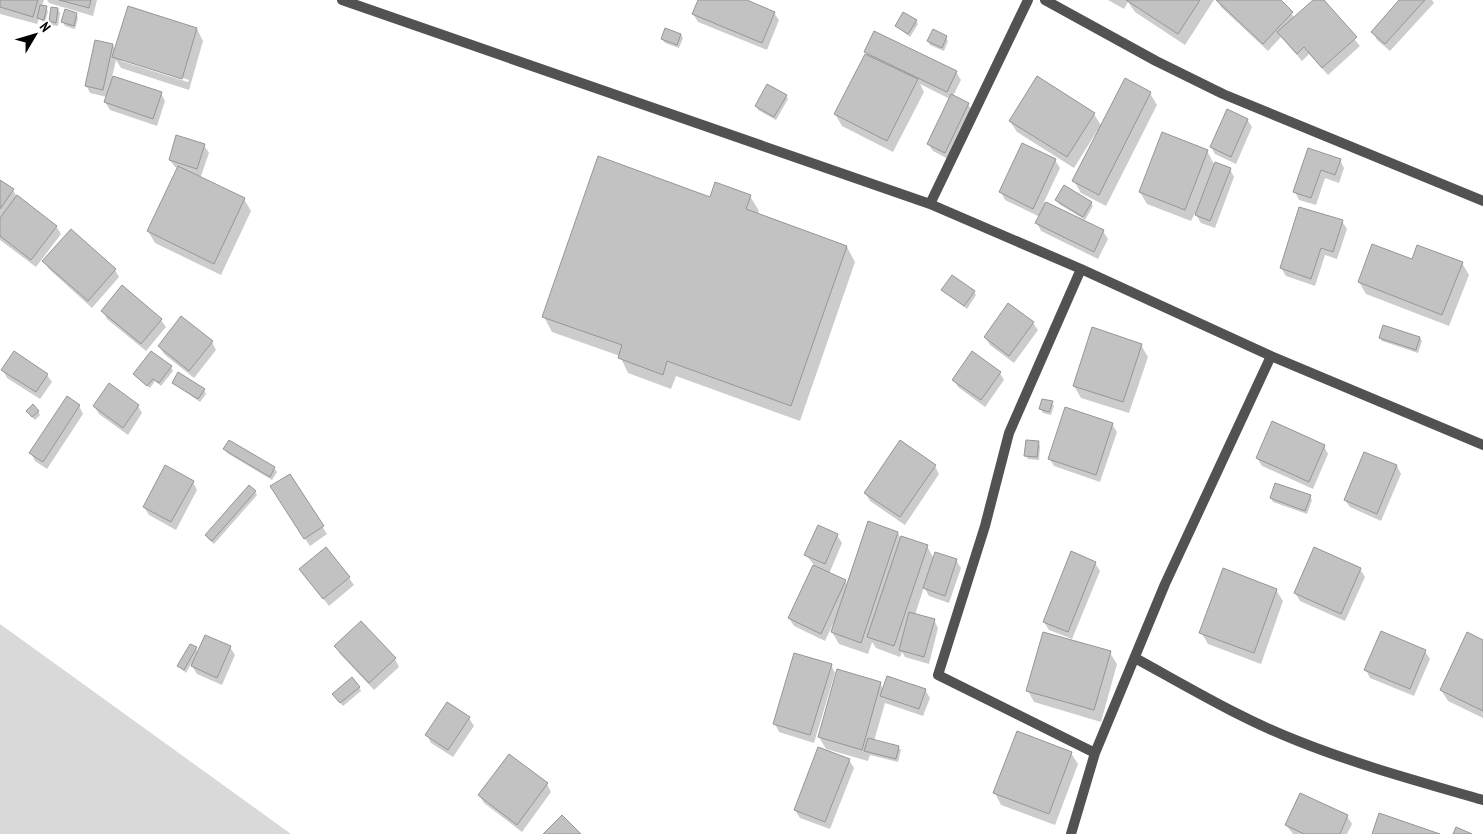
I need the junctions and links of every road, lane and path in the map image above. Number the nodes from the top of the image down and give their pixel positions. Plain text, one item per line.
1 (342, 0) edge
2 (1028, 0) edge
3 (1045, 0) edge
4 (1483, 201) edge
5 (930, 204) junction
6 (1081, 269) junction
7 (1271, 356) junction
8 (1483, 445) edge
9 (1135, 658) junction
10 (1095, 753) junction
11 (1483, 800) edge
12 (1071, 834) edge

1 - 5 street
2 - 5 street
3 - 4 street
5 - 6 street
6 - 7 street
6 - 10 street
7 - 8 street
7 - 9 street
9 - 10 street
9 - 11 street
10 - 12 street

